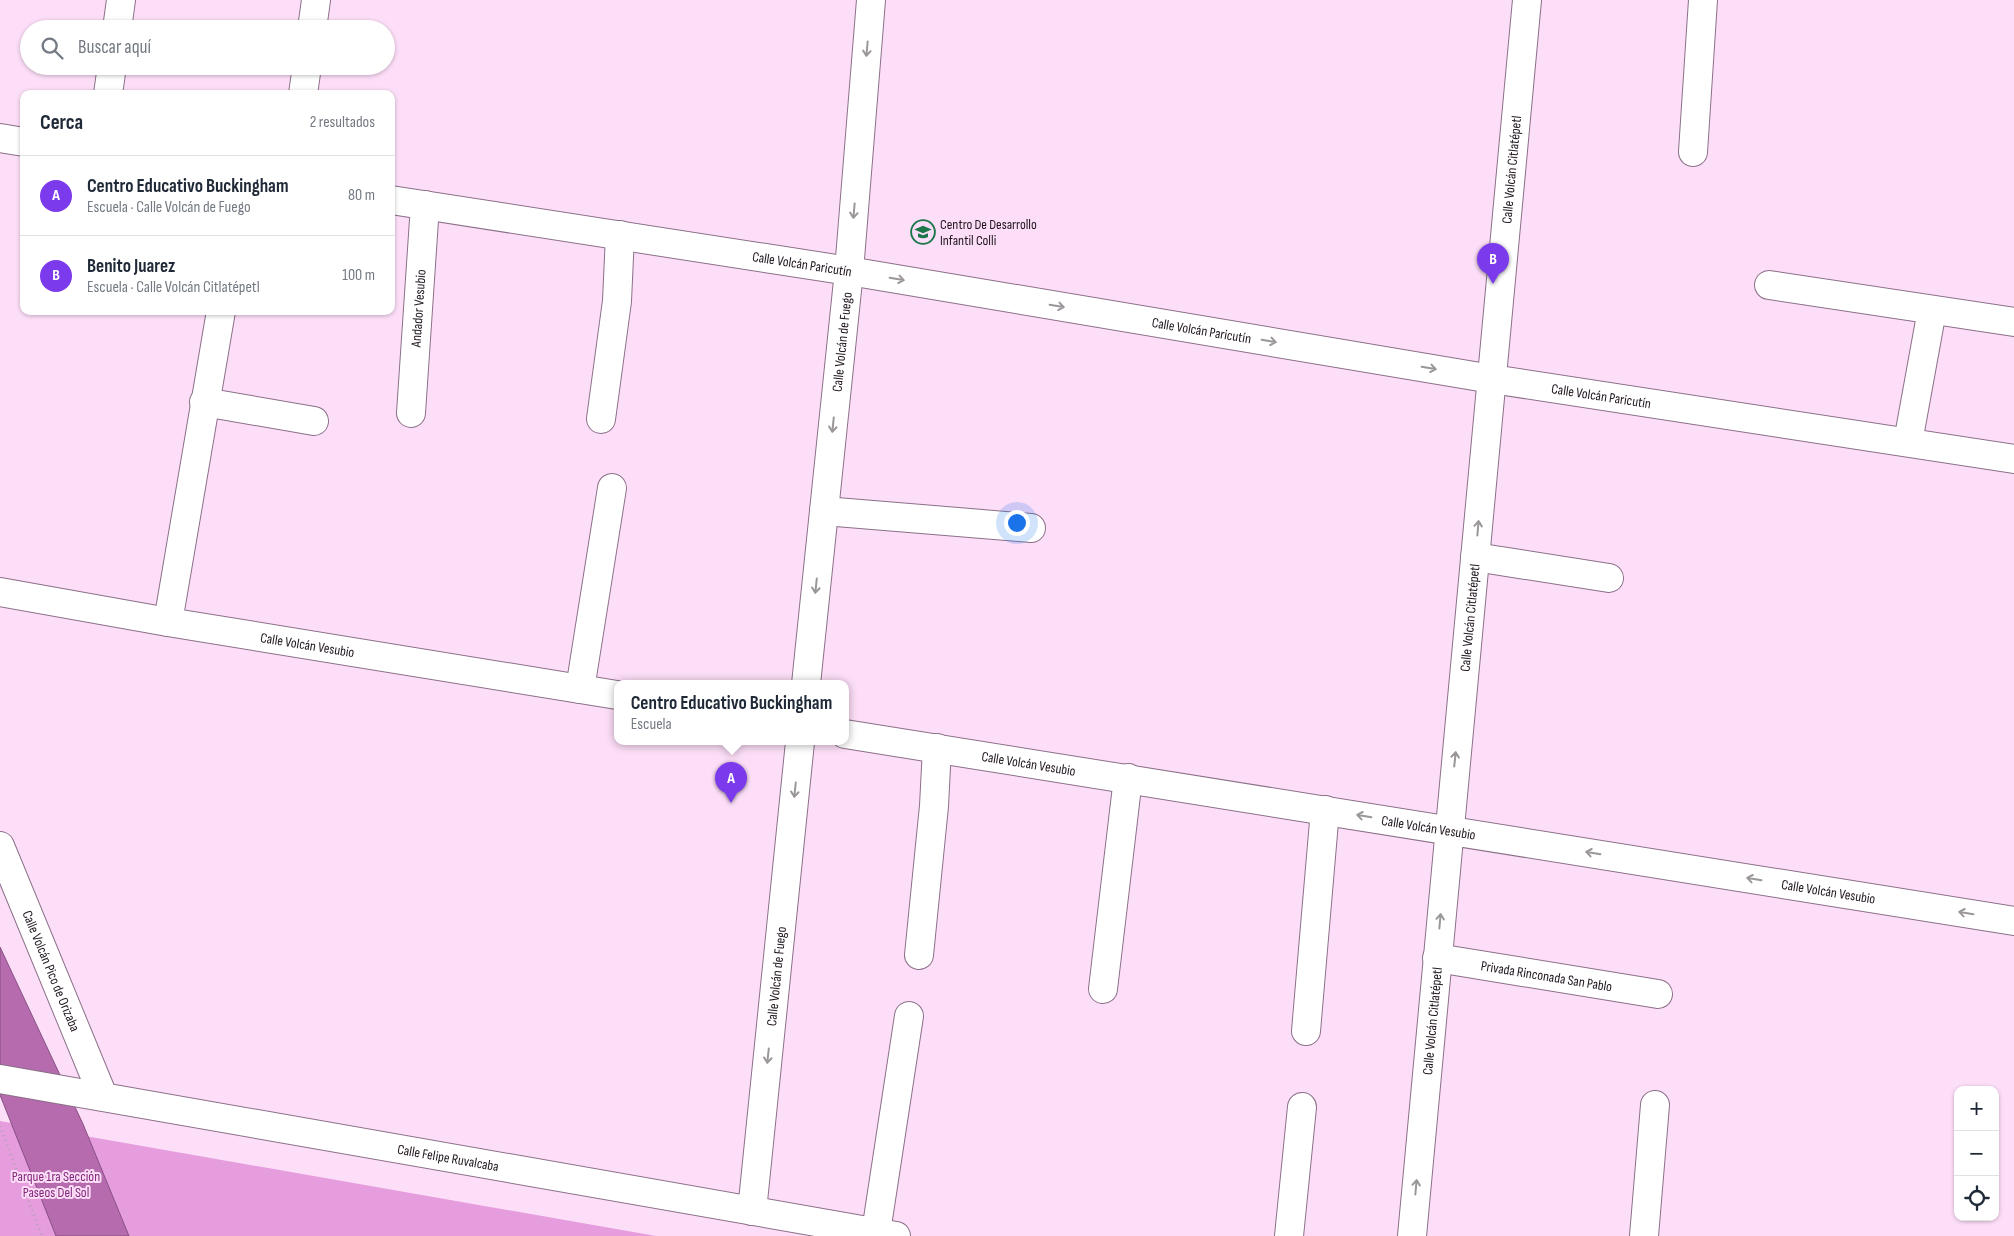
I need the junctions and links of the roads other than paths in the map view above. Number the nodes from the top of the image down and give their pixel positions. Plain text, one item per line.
1 (121, 0) edge
2 (316, 0) edge
3 (871, 0) edge
4 (1527, 0) edge
5 (1703, 0) edge
6 (118, 20) edge
7 (313, 20) edge
8 (111, 75) edge
9 (306, 75) edge
10 (109, 90) edge
11 (304, 90) edge
12 (0, 138) edge
13 (20, 141) edge
14 (1693, 152) dead end
15 (395, 201) edge
16 (425, 205) junction
17 (620, 235) junction
18 (849, 271) junction
19 (1769, 286) dead end
20 (1932, 310) junction
21 (220, 315) edge
22 (2014, 322) edge
23 (1492, 379) junction
24 (204, 402) junction
25 (411, 413) dead end
26 (601, 420) dead end
27 (314, 421) dead end
28 (1908, 442) junction
29 (2014, 458) edge
30 (612, 488) dead end
31 (824, 511) junction
32 (1031, 528) dead end
33 (1475, 557) junction
34 (1609, 578) dead end
35 (0, 592) edge
36 (168, 622) junction
37 (806, 680) edge
38 (580, 689) junction
39 (614, 695) edge
40 (849, 735) edge
41 (800, 745) edge
42 (937, 748) junction
43 (1128, 778) junction
44 (1325, 810) junction
45 (1448, 829) junction
46 (0, 846) edge
47 (2014, 921) edge
48 (920, 955) dead end
49 (1437, 958) junction
50 (1102, 989) dead end
51 (1658, 994) dead end
52 (909, 1016) dead end
53 (1306, 1030) dead end
54 (0, 1079) edge
55 (103, 1096) junction
56 (1655, 1105) dead end
57 (1302, 1107) dead end
58 (752, 1211) junction
59 (886, 1234) edge
60 (1289, 1236) edge
61 (1412, 1236) edge
62 (1644, 1236) edge

1 - 6 street
2 - 7 street
3 -> 18 street, Calle Volcán de Fuego
4 - 23 street, Calle Volcán Citlatépetl
5 - 14 street
8 - 10 street
9 - 11 street
12 - 13 street
15 - 16 street, Calle Volcán Paricutín
16 - 17 street, Calle Volcán Paricutín
16 - 25 street, Andador Vesubio
17 - 18 street, Calle Volcán Paricutín
17 - 26 street
18 -> 23 street, Calle Volcán Paricutín
18 -> 31 street, Calle Volcán de Fuego
19 - 20 street
20 - 22 street
20 - 28 street
21 - 24 street
23 - 28 street, Calle Volcán Paricutín
33 -> 23 street, Calle Volcán Citlatépetl
24 - 27 street
24 - 36 street
28 - 29 street, Calle Volcán Paricutín
30 - 38 street
31 - 32 street
31 -> 37 street, Calle Volcán de Fuego
33 - 34 street
45 -> 33 street, Calle Volcán Citlatépetl
35 - 36 street, Calle Volcán Vesubio
36 - 38 street, Calle Volcán Vesubio
38 - 39 street, Calle Volcán Vesubio
40 - 42 street, Calle Volcán Vesubio
41 -> 58 street, Calle Volcán de Fuego
42 - 43 street, Calle Volcán Vesubio
42 - 48 street
43 - 44 street, Calle Volcán Vesubio
43 - 50 street
45 -> 44 street, Calle Volcán Vesubio
44 - 53 street
47 -> 45 street, Calle Volcán Vesubio
49 -> 45 street, Calle Volcán Citlatépetl
46 - 55 street, Calle Volcán Pico de Orizaba
49 - 51 street, Privada Rinconada San Pablo
61 -> 49 street, Calle Volcán Citlatépetl
52 - 59 street
54 - 55 street, Calle Felipe Ruvalcaba
55 - 58 street, Calle Felipe Ruvalcaba
56 - 62 street
57 - 60 street
58 - 59 street, Calle Felipe Ruvalcaba

